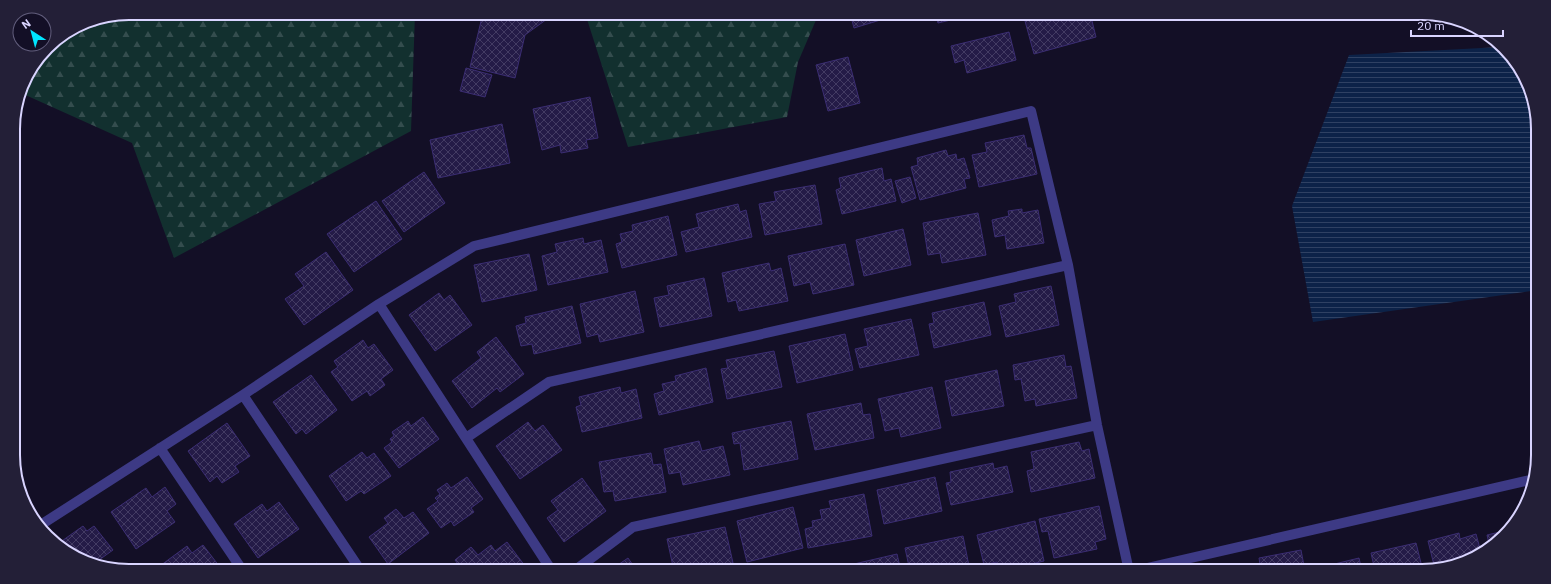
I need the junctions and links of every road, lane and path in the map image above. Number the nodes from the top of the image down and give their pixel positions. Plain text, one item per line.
1 (1068, 265) junction
2 (379, 304) junction
3 (243, 395) junction
4 (1098, 425) junction
5 (466, 438) junction
6 (160, 448) junction
7 (1528, 480) edge
8 (44, 523) edge
9 (237, 564) edge
10 (356, 564) edge
11 (547, 564) edge
12 (584, 564) edge
13 (1128, 564) edge
14 (1164, 564) edge

1 - 2 street
1 - 4 street
1 - 5 street
2 - 3 street
2 - 5 street
3 - 6 street
3 - 10 street
4 - 12 street
4 - 13 street
5 - 11 street
6 - 8 street
6 - 9 street
7 - 14 street

